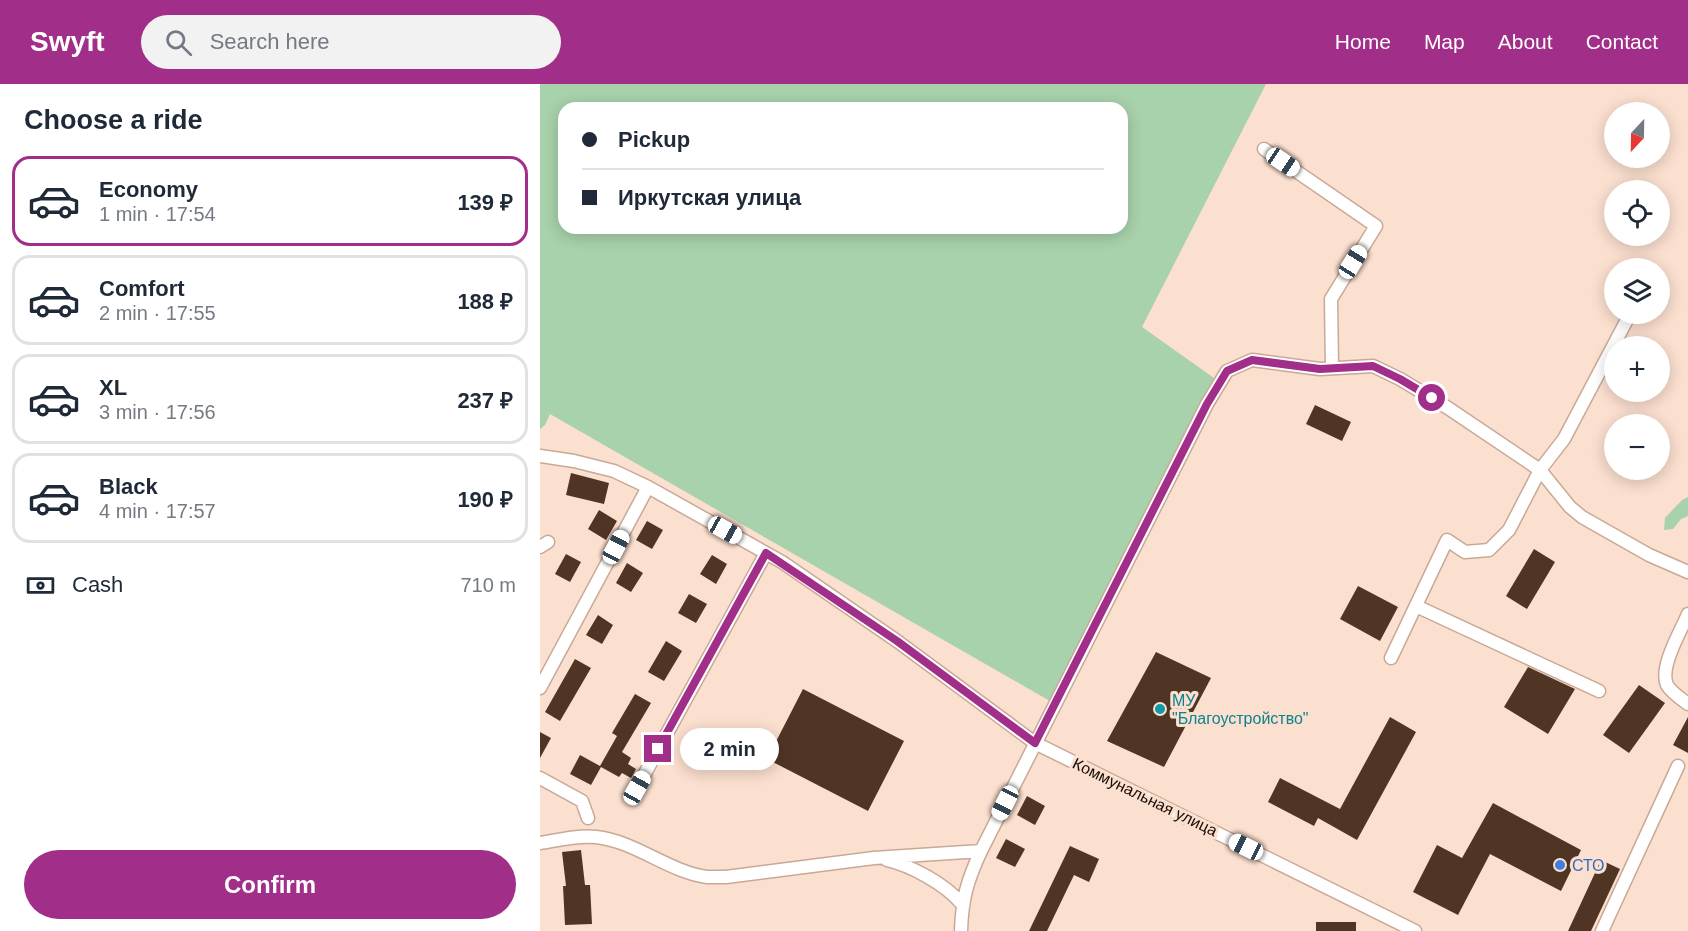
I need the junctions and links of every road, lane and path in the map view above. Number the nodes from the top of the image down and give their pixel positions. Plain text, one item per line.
1 (1264, 149) dead end
2 (1625, 324) edge
3 (1332, 368) junction
4 (540, 456) edge
5 (1540, 470) junction
6 (648, 487) junction
7 (766, 553) junction
8 (1688, 572) edge
9 (1416, 606) junction
10 (1688, 614) edge
11 (1391, 658) dead end
12 (540, 688) edge
13 (1599, 691) dead end
14 (1688, 704) edge
15 (1035, 743) junction
16 (1678, 766) dead end
17 (540, 778) edge
18 (637, 788) dead end
19 (588, 818) dead end
20 (540, 843) edge
21 (981, 851) junction
22 (874, 858) junction
23 (962, 904) junction
24 (961, 931) edge
25 (1415, 931) edge
26 (1602, 931) edge

1 - 3 street
2 - 5 street
3 - 5 street
3 - 15 street
4 - 6 street, Коммунальная улица
5 - 8 street
5 - 9 street
6 - 7 street, Коммунальная улица
6 - 12 street
7 - 15 street, Коммунальная улица
7 - 18 street
9 - 11 street
9 - 13 street
10 - 14 street
15 - 21 street
15 - 25 street, Коммунальная улица
16 - 26 street
17 - 19 street
20 - 22 street
21 - 22 street
21 - 23 street
22 - 23 street
23 - 24 street

